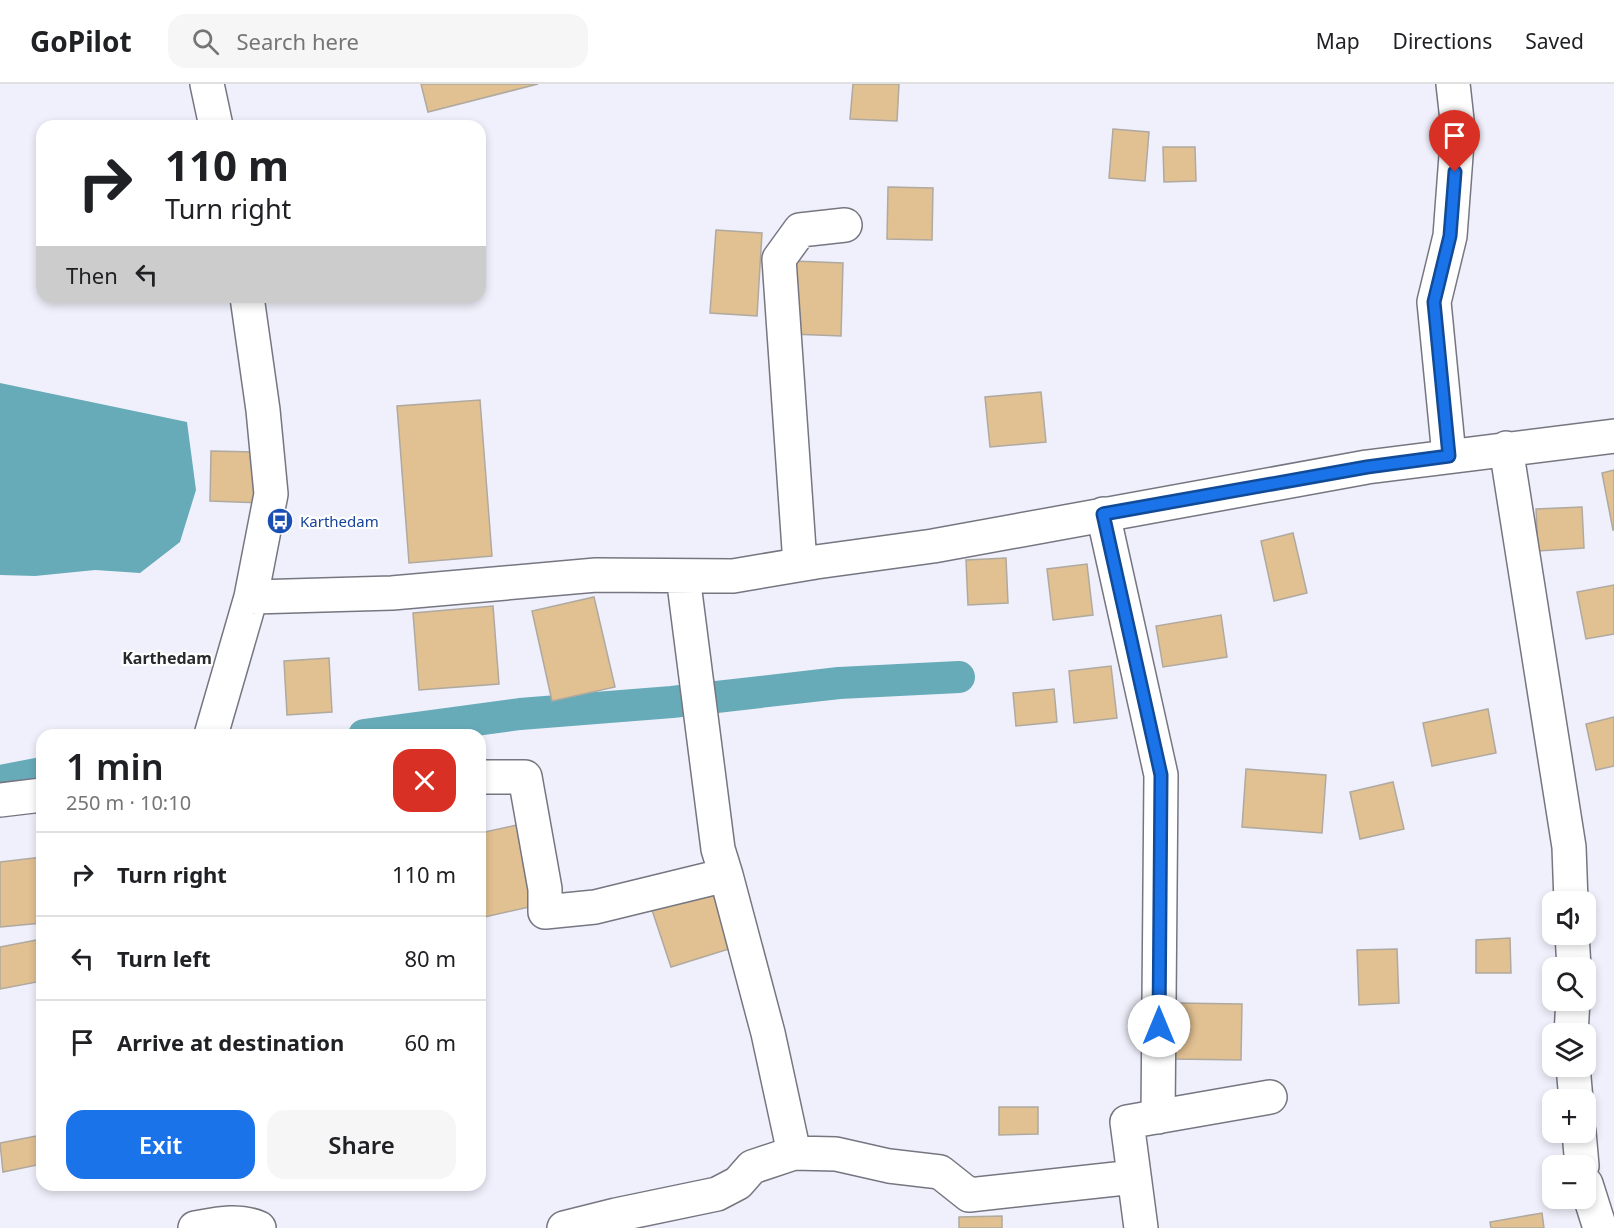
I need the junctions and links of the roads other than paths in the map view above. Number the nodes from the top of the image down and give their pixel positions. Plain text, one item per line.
1 (207, 84) edge
2 (1453, 84) edge
3 (215, 120) edge
4 (845, 225) dead end
5 (248, 303) edge
6 (1614, 436) edge
7 (1506, 448) junction
8 (1449, 456) junction
9 (1103, 514) junction
10 (800, 564) junction
11 (683, 576) junction
12 (251, 597) junction
13 (214, 729) edge
14 (486, 777) edge
15 (36, 796) edge
16 (0, 800) edge
17 (726, 875) junction
18 (1571, 891) edge
19 (1270, 1097) dead end
20 (1158, 1117) junction
21 (794, 1153) junction
22 (1134, 1177) junction
23 (1594, 1209) edge
24 (618, 1221) edge
25 (195, 1228) edge
26 (259, 1228) edge
27 (564, 1228) edge
28 (1141, 1228) edge
29 (1600, 1228) edge

1 - 3 street
2 - 8 street
4 - 10 street
5 - 12 street
6 - 7 street
7 - 8 street
7 - 18 street
8 - 9 street
9 - 10 street
9 - 20 street
10 - 11 street
11 - 12 street
11 - 17 street
12 - 13 street
14 - 17 street
15 - 16 street
17 - 21 street
19 - 20 street
20 - 22 street
21 - 22 street
21 - 24 street
22 - 28 street
23 - 29 street
24 - 27 street
25 - 26 street

